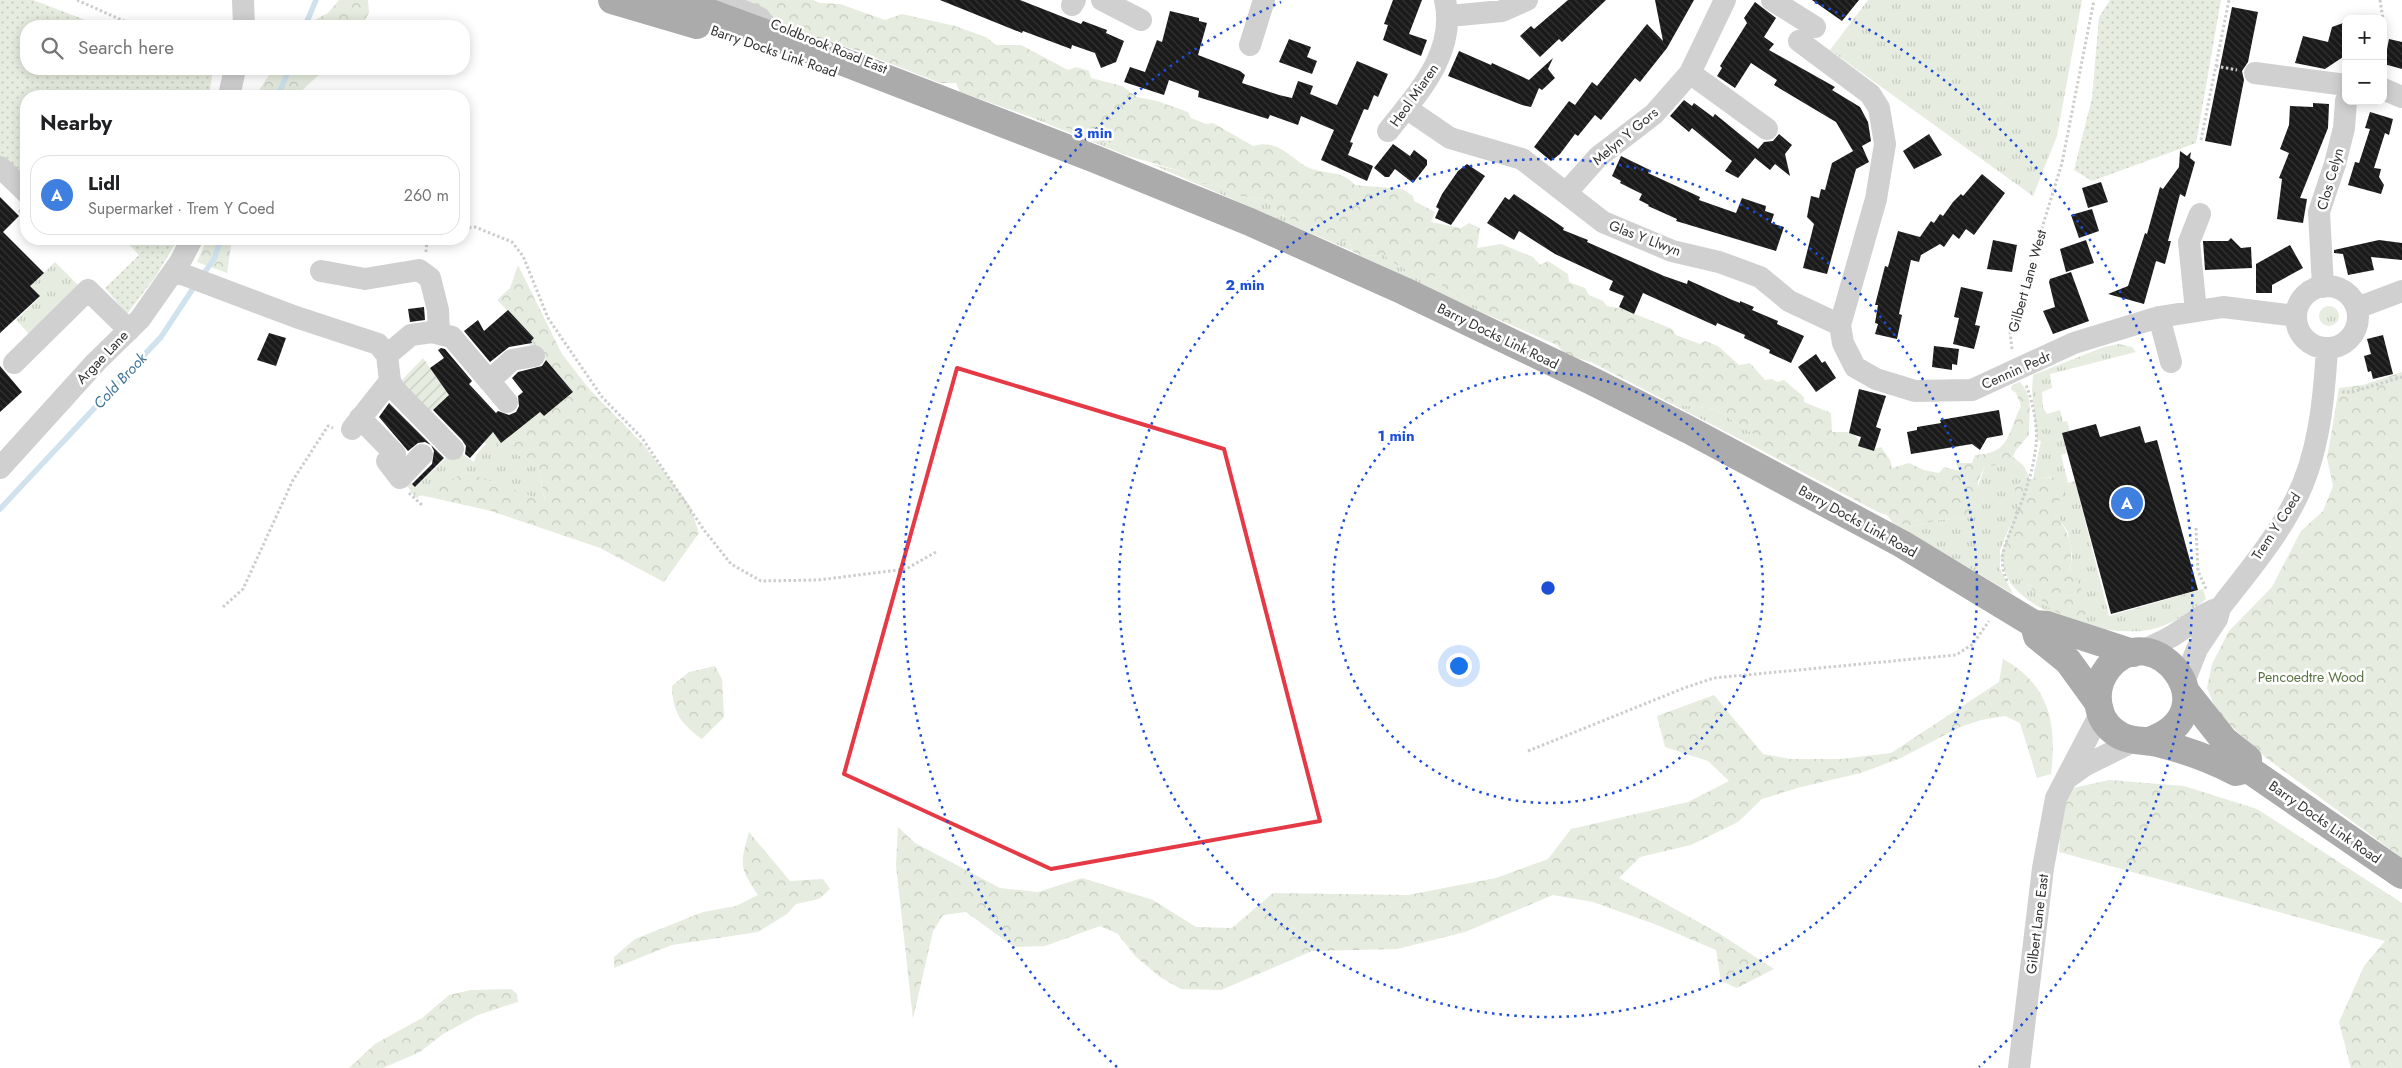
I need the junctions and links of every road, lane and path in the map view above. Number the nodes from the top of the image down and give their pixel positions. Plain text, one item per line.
1 (77, 0) edge
2 (256, 0) edge
3 (612, 0) edge
4 (675, 0) edge
5 (717, 0) edge
6 (1102, 0) edge
7 (1264, 0) edge
8 (1527, 0) edge
9 (1725, 0) edge
10 (1772, 0) edge
11 (2094, 0) edge
12 (2229, 0) edge
13 (2380, 0) edge
14 (1447, 8) edge
15 (244, 15) edge
16 (2382, 15) edge
17 (122, 20) edge
18 (1142, 20) dead end
19 (1250, 45) dead end
20 (1690, 73) junction
21 (2255, 73) dead end
22 (234, 75) edge
23 (2342, 84) edge
24 (230, 90) edge
25 (2387, 91) edge
26 (2402, 97) edge
27 (937, 98) junction
28 (2346, 105) edge
29 (1406, 108) junction
30 (1767, 129) dead end
31 (1388, 131) dead end
32 (2201, 140) dead end
33 (0, 167) edge
34 (20, 186) edge
35 (1566, 193) junction
36 (2200, 214) dead end
37 (470, 228) edge
38 (190, 245) edge
39 (321, 271) dead end
40 (181, 274) junction
41 (2324, 287) junction
42 (2402, 291) edge
43 (2357, 308) junction
44 (2196, 311) junction
45 (2296, 316) junction
46 (2159, 317) junction
47 (1840, 325) junction
48 (129, 330) junction
49 (440, 334) junction
50 (2327, 348) junction
51 (387, 355) junction
52 (534, 356) dead end
53 (2171, 362) dead end
54 (14, 363) dead end
55 (2020, 370) junction
56 (2402, 377) edge
57 (390, 381) junction
58 (489, 381) junction
59 (2324, 392) junction
60 (507, 402) dead end
61 (328, 426) dead end
62 (453, 449) dead end
63 (422, 455) dead end
64 (0, 468) edge
65 (2196, 528) dead end
66 (936, 552) dead end
67 (2000, 604) junction
68 (223, 607) dead end
69 (2220, 608) junction
70 (2034, 624) junction
71 (2136, 653) junction
72 (2185, 687) junction
73 (2099, 707) junction
74 (2142, 741) junction
75 (1528, 751) dead end
76 (2248, 769) junction
77 (2064, 782) junction
78 (2402, 876) edge
79 (2019, 1068) edge

1 - 17 path
2 - 15 street
3 - 27 main road, Barry Docks Link Road
4 - 27 main road, Barry Docks Link Road
5 - 27 street, Coldbrook Road East
6 - 18 street
7 - 19 street
8 - 14 street
9 - 20 street, Melyn Y Gors
10 - 47 street
11 - 55 path, Gilbert Lane West
12 - 32 path
13 - 16 path
14 - 29 street, Heol Miaren
20 - 30 street
20 - 35 street, Melyn Y Gors
21 - 23 street
22 - 24 street
25 - 26 street
27 - 67 main road, Barry Docks Link Road
28 - 41 street, Clos Celyn
29 - 31 street, Heol Miaren
29 - 35 street, Glas Y Llwyn
33 - 34 street
35 - 47 street, Glas Y Llwyn
36 - 44 street
37 - 66 path
38 - 40 street, Argae Lane
39 - 49 street
40 - 48 street, Argae Lane
40 - 51 street
41 - 43 street
41 - 45 street
42 - 43 street
43 - 50 street
44 - 45 street, Cennin Pedr
44 - 46 street, Cennin Pedr
45 - 50 street
46 - 53 street
46 - 55 street, Cennin Pedr
47 - 55 street, Cennin Pedr
48 - 54 street
48 - 64 street, Argae Lane
49 - 51 street
49 - 58 street
50 - 59 street, Trem Y Coed
51 - 57 street
52 - 58 street
55 - 67 path, Gilbert Lane West
56 - 59 path
57 - 62 street
57 - 63 street
58 - 60 street
59 - 69 street, Trem Y Coed
61 - 68 path
65 - 69 path
67 - 70 main road, Barry Docks Link Road
67 - 75 path
69 - 71 street, Trem Y Coed
69 - 72 street, Trem Y Coed
70 - 71 main road, Barry Docks Link Road
70 - 73 main road, Barry Docks Link Road
71 - 72 main road
71 - 73 main road
72 - 74 main road
72 - 76 main road, Barry Docks Link Road
73 - 74 main road
73 - 77 street, Gilbert Lane East
74 - 76 main road, Barry Docks Link Road
74 - 77 street, Gilbert Lane East
76 - 78 main road, Barry Docks Link Road
77 - 79 street, Gilbert Lane East

